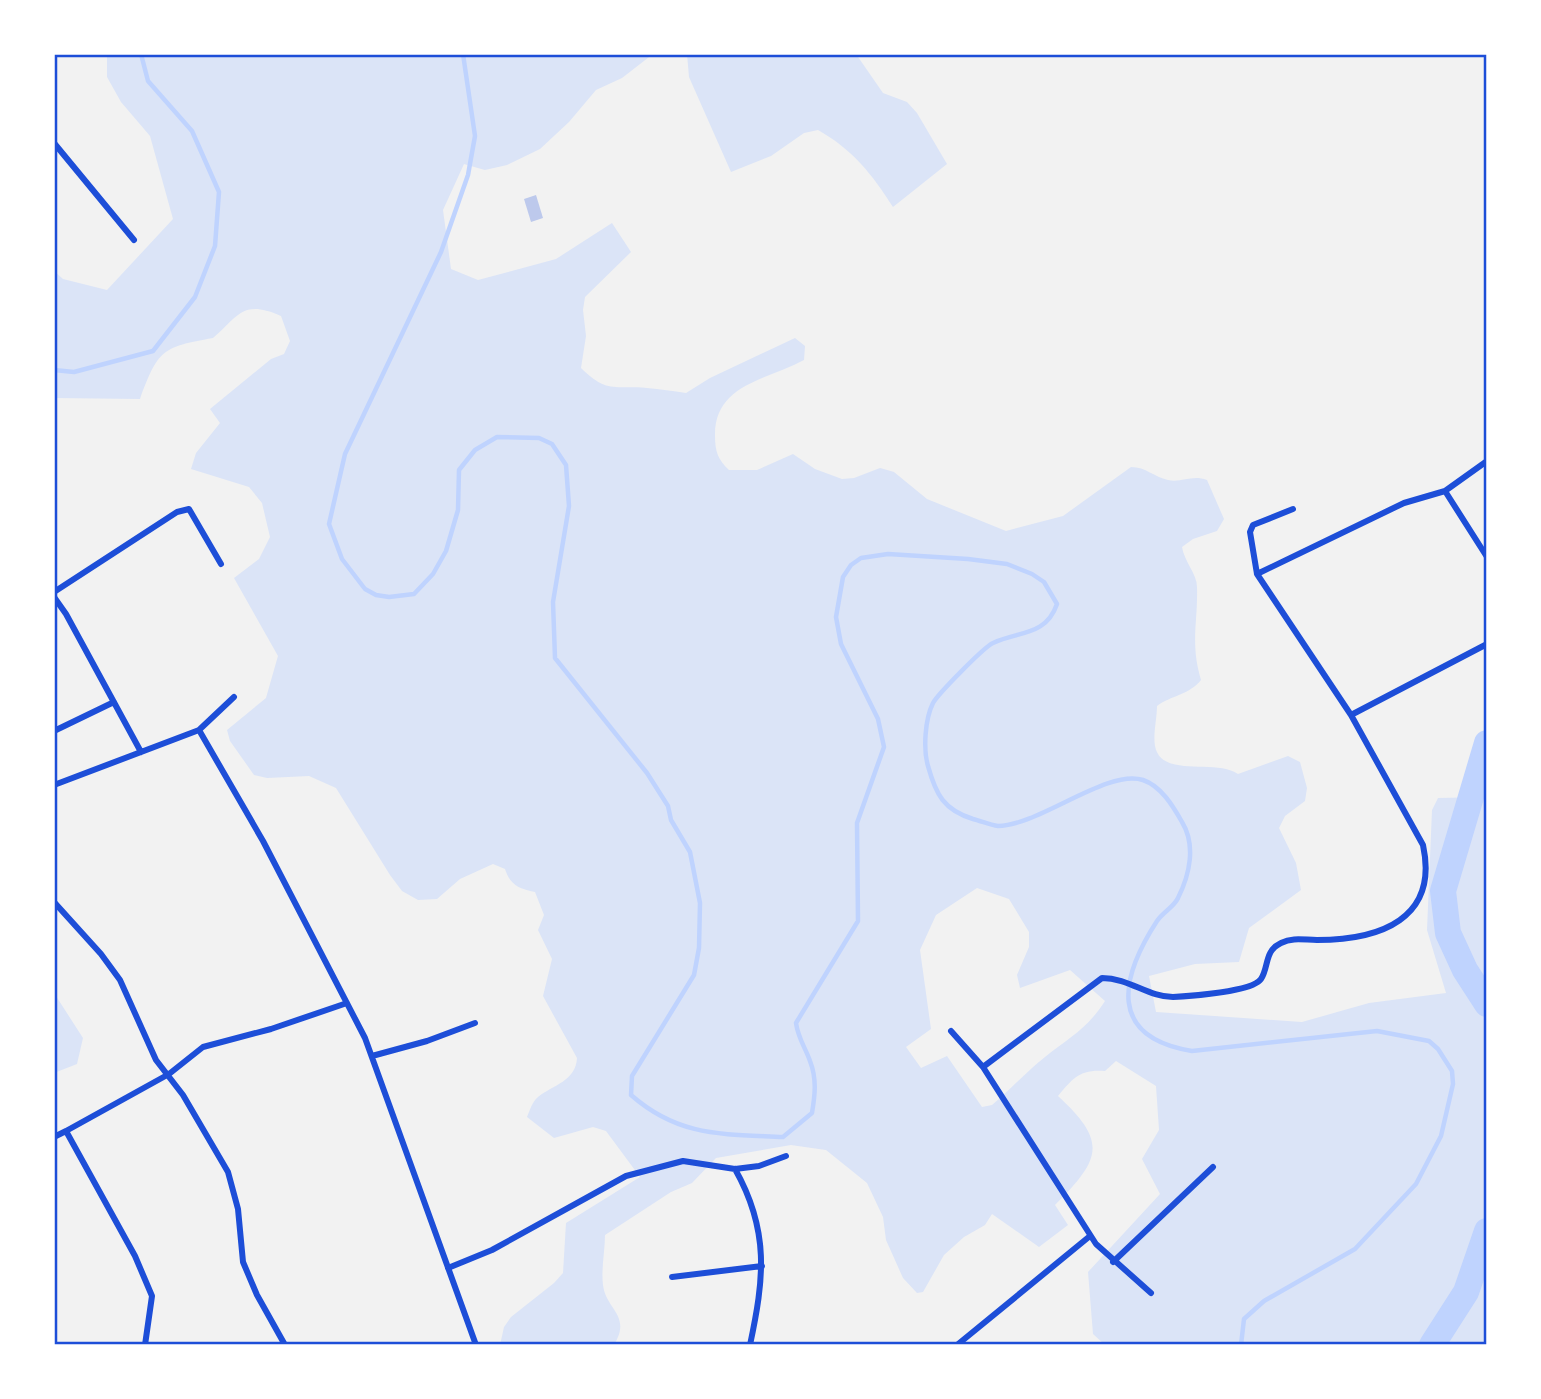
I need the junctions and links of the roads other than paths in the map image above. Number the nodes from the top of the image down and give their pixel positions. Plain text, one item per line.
1 (54, 143) edge
2 (134, 240) dead end
3 (1487, 461) edge
4 (1445, 491) junction
5 (1293, 509) dead end
6 (1487, 557) edge
7 (221, 564) dead end
8 (1257, 574) junction
9 (54, 595) edge
10 (1487, 644) edge
11 (234, 697) dead end
12 (114, 702) junction
13 (1351, 715) junction
14 (199, 730) junction
15 (54, 731) edge
16 (141, 752) junction
17 (54, 785) edge
18 (54, 902) edge
19 (347, 1003) junction
20 (475, 1023) dead end
21 (951, 1031) dead end
22 (372, 1056) junction
23 (983, 1068) junction
24 (169, 1074) junction
25 (66, 1130) junction
26 (54, 1137) edge
27 (786, 1156) dead end
28 (1213, 1167) dead end
29 (735, 1169) junction
30 (1090, 1236) junction
31 (1113, 1262) junction
32 (762, 1266) junction
33 (448, 1268) junction
34 (672, 1277) dead end
35 (1151, 1293) dead end
36 (145, 1345) edge
37 (285, 1345) edge
38 (476, 1345) edge
39 (750, 1345) edge
40 (957, 1345) edge

1 - 2 street
3 - 4 street
4 - 6 street
4 - 8 street
5 - 8 street
7 - 9 street
8 - 13 street
9 - 12 street
10 - 13 street
11 - 14 street
12 - 15 street
12 - 16 street
13 - 23 street
14 - 16 street
14 - 19 street
16 - 17 street
18 - 24 street
19 - 22 street
19 - 24 street
20 - 22 street
21 - 23 street
22 - 33 street
23 - 30 street
24 - 25 street
24 - 37 street
25 - 26 street
25 - 36 street
27 - 29 street
28 - 31 street
29 - 32 street
29 - 33 street
30 - 31 street
30 - 40 street
31 - 35 street
32 - 34 street
32 - 39 street
33 - 38 street

